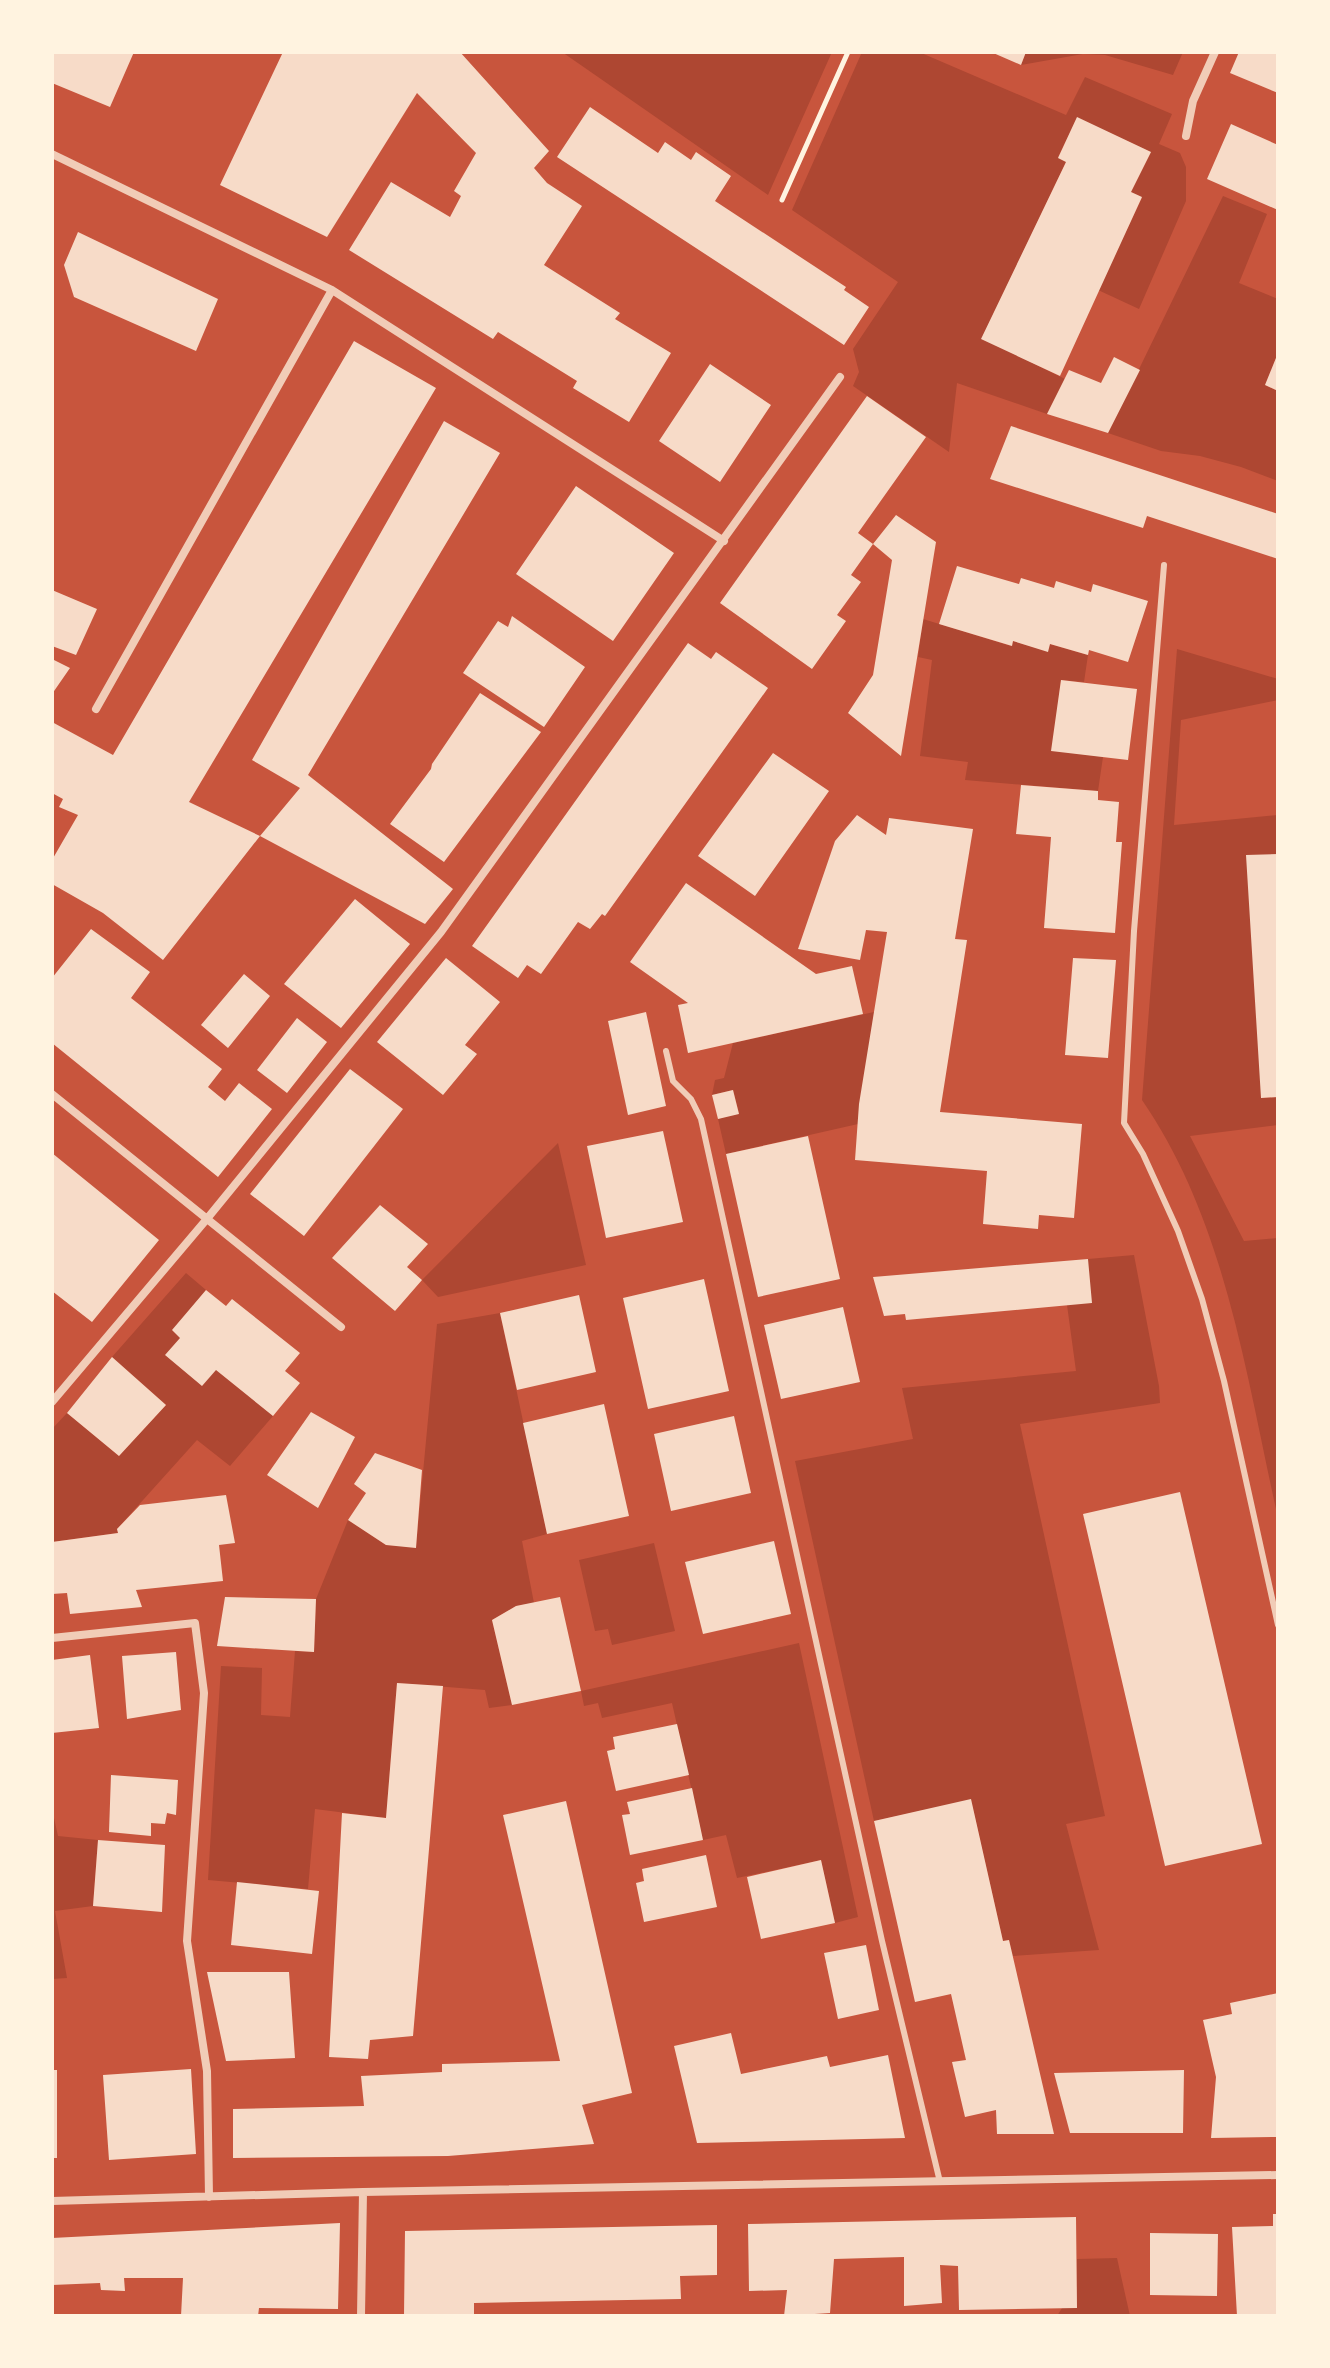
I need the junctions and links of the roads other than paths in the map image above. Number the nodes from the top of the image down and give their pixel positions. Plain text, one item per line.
1 (1215, 52) edge
2 (1186, 136) dead end
3 (52, 154) edge
4 (332, 290) junction
5 (840, 377) dead end
6 (724, 541) junction
7 (1164, 565) dead end
8 (96, 709) dead end
9 (666, 1051) dead end
10 (52, 1094) edge
11 (206, 1220) junction
12 (341, 1327) dead end
13 (52, 1402) edge
14 (1278, 1625) edge
15 (52, 1638) edge
16 (1278, 2175) edge
17 (940, 2183) junction
18 (363, 2192) junction
19 (209, 2197) junction
20 (52, 2201) edge
21 (361, 2316) edge

1 - 2 street
3 - 4 street
4 - 6 street
4 - 8 street
5 - 6 street
6 - 11 street
7 - 14 lane
9 - 17 lane
10 - 11 street
11 - 12 street
11 - 13 street
15 - 19 street
16 - 17 street
17 - 18 street
18 - 19 street
18 - 21 street
19 - 20 street

